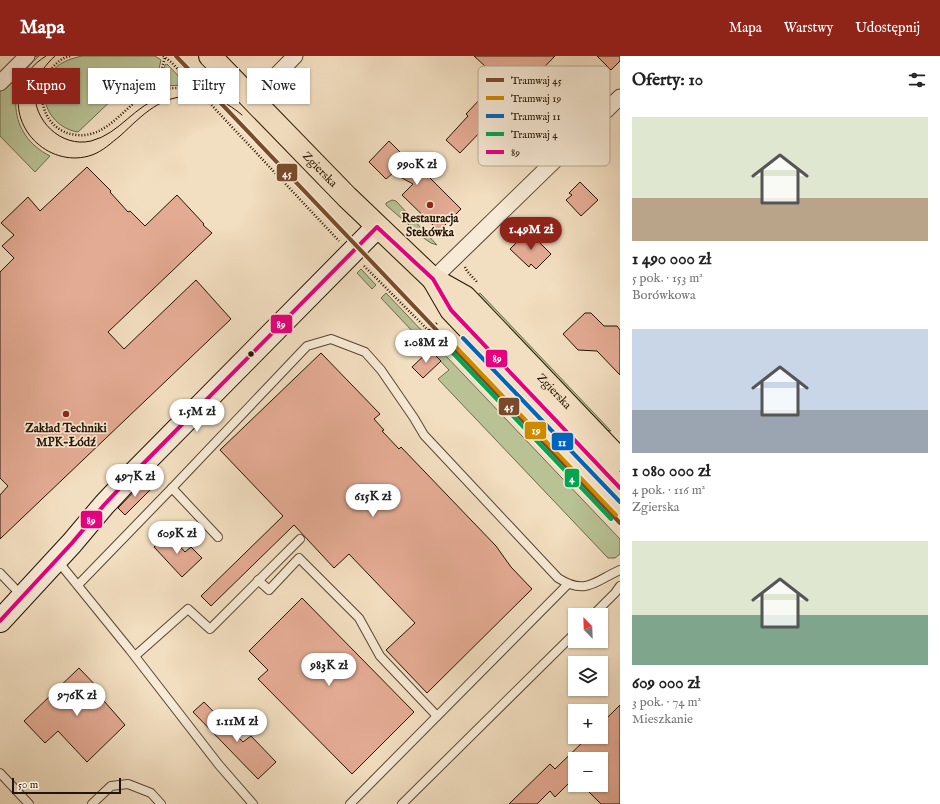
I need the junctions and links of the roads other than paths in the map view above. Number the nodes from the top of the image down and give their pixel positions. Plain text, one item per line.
1 (27, 56) edge
2 (210, 56) edge
3 (295, 56) edge
4 (283, 68) edge
5 (0, 83) edge
6 (247, 93) edge
7 (620, 97) edge
8 (258, 104) edge
9 (610, 107) edge
10 (549, 166) edge
11 (377, 227) junction
12 (432, 279) junction
13 (617, 451) edge
14 (172, 488) junction
15 (620, 488) edge
16 (218, 537) dead end
17 (300, 539) dead end
18 (57, 560) junction
19 (620, 570) edge
20 (0, 573) edge
21 (258, 580) junction
22 (568, 584) junction
23 (78, 585) junction
24 (620, 586) edge
25 (23, 596) junction
26 (600, 608) edge
27 (0, 621) edge
28 (568, 639) edge
29 (135, 656) junction
30 (437, 716) junction
31 (0, 773) edge
32 (29, 804) edge
33 (92, 804) edge
34 (161, 804) edge
35 (253, 804) edge
36 (350, 804) edge
37 (402, 804) edge

1 - 5 street
2 - 6 main road, Zgierska
3 - 4 street
7 - 9 street
8 - 11 main road, Zgierska
10 - 12 street
11 - 12 main road, Zgierska
11 - 18 street
12 - 13 main road, Zgierska
12 - 15 main road, Zgierska
14 - 16 lane
14 - 22 lane
14 - 23 lane
17 - 21 lane
18 - 23 lane
18 - 25 street
19 - 22 lane
20 - 25 lane
21 - 29 lane
21 - 30 lane
22 - 30 lane
23 - 29 lane
24 - 26 lane
25 - 27 street
28 - 37 lane
29 - 35 lane
30 - 36 lane
31 - 32 lane
33 - 34 lane

